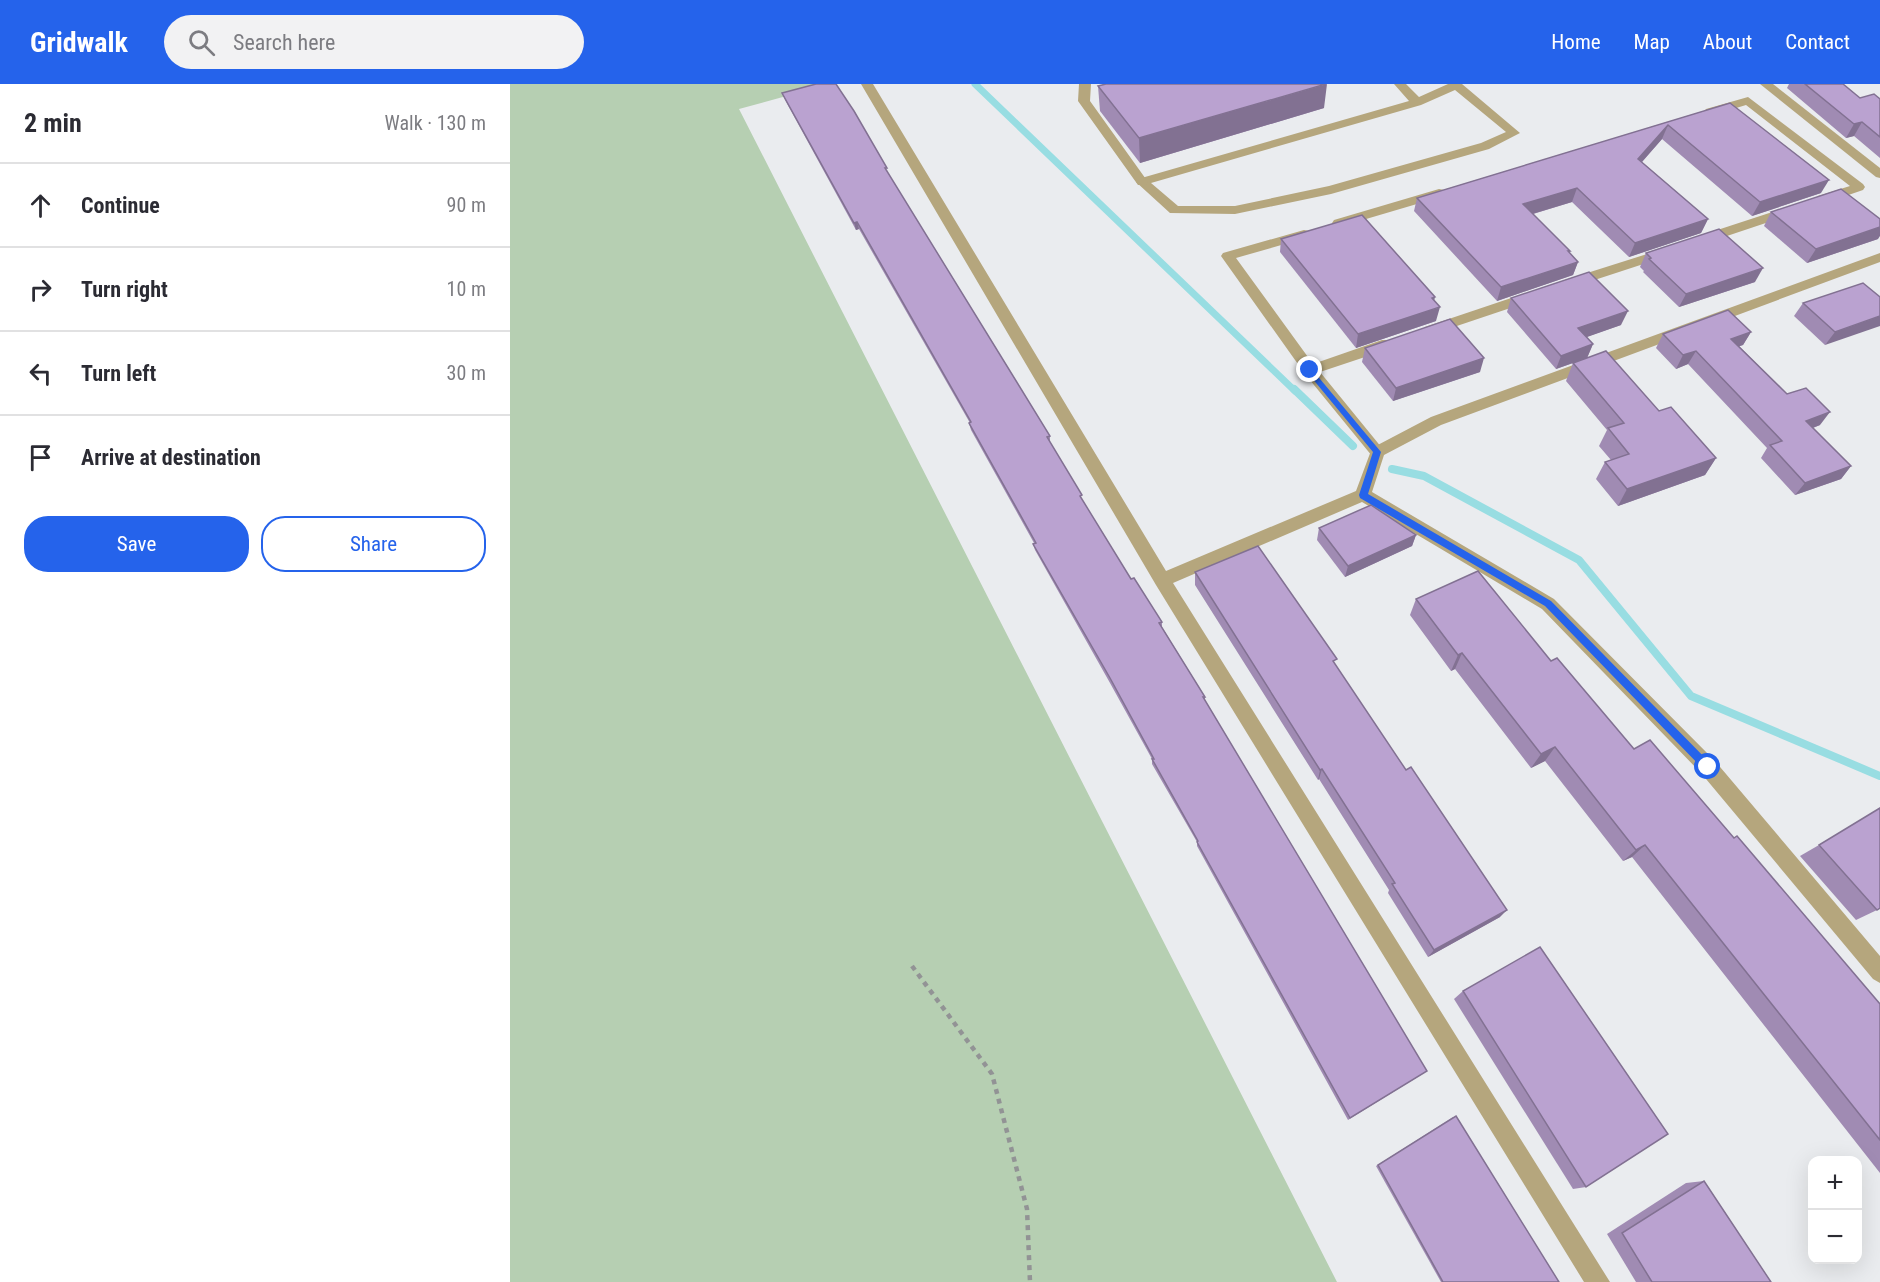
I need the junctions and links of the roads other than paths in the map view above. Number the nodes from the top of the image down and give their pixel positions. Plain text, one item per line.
1 (867, 84) edge
2 (1085, 84) edge
3 (1400, 84) edge
4 (1766, 84) edge
5 (1417, 102) junction
6 (1691, 118) edge
7 (1880, 174) edge
8 (1142, 182) junction
9 (1454, 189) edge
10 (1880, 257) edge
11 (1422, 333) edge
12 (1400, 340) edge
13 (1310, 370) junction
14 (1377, 452) junction
15 (1363, 495) junction
16 (1162, 580) junction
17 (1880, 972) edge
18 (1598, 1282) edge

1 - 16 street
2 - 8 street
3 - 5 street
4 - 7 street
5 - 8 street
5 - 8 street
6 - 11 street
9 - 13 street
10 - 14 street
12 - 13 street
13 - 14 street
14 - 15 street
15 - 16 street
15 - 17 street
16 - 18 street

